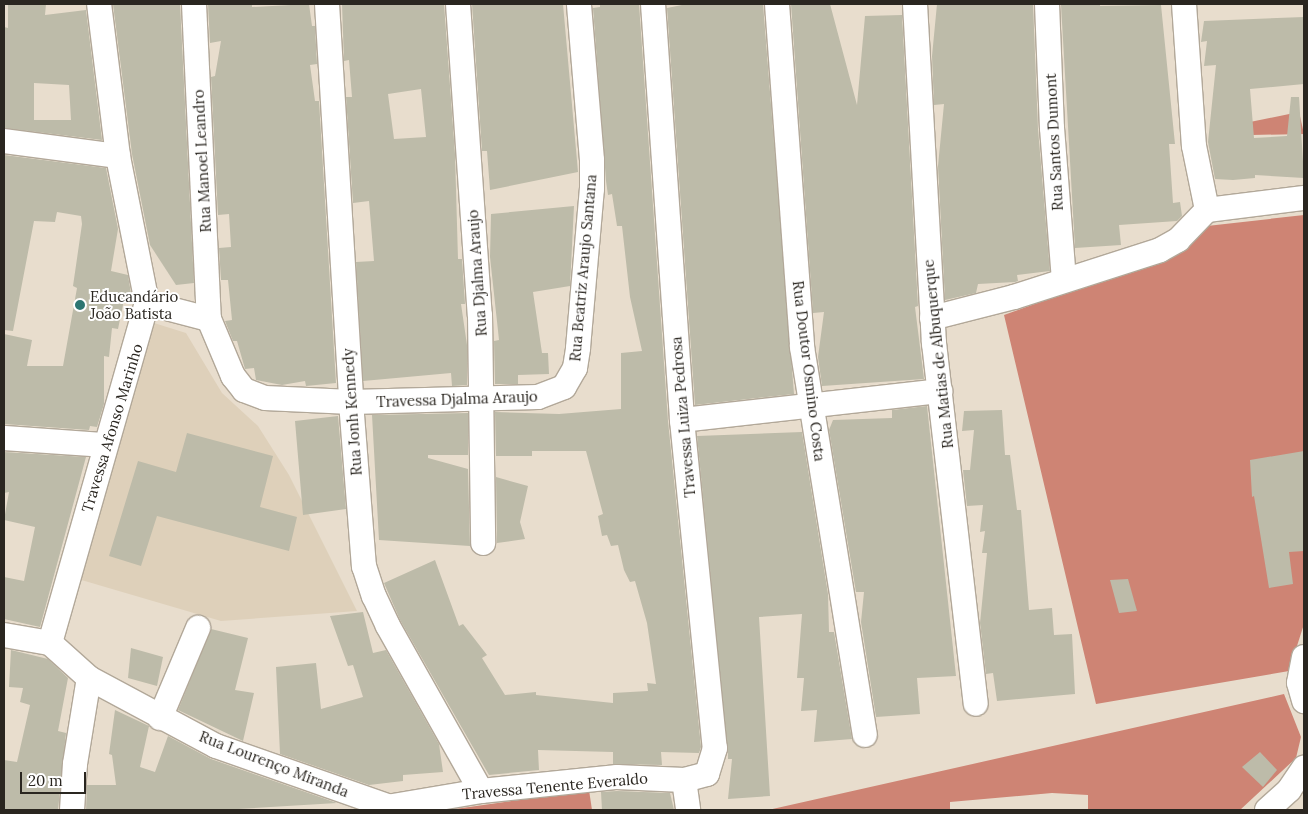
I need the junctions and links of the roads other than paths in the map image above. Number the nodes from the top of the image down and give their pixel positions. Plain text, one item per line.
1 (99, 4) edge
2 (194, 4) edge
3 (328, 4) edge
4 (458, 4) edge
5 (579, 4) edge
6 (653, 4) edge
7 (777, 4) edge
8 (915, 4) edge
9 (1047, 4) edge
10 (1184, 4) edge
11 (4, 141) edge
12 (118, 156) junction
13 (1304, 198) edge
14 (1207, 210) junction
15 (1064, 280) junction
16 (147, 303) junction
17 (932, 318) junction
18 (209, 319) junction
19 (570, 381) joint
20 (940, 391) junction
21 (482, 398) junction
22 (351, 402) junction
23 (810, 407) junction
24 (682, 420) junction
25 (4, 438) edge
26 (106, 445) junction
27 (483, 543) dead end
28 (198, 628) dead end
29 (4, 635) edge
30 (50, 643) junction
31 (1304, 657) edge
32 (89, 678) junction
33 (1304, 701) edge
34 (976, 704) dead end
35 (160, 718) junction
36 (865, 735) dead end
37 (1304, 768) edge
38 (684, 780) junction
39 (481, 791) junction
40 (379, 809) edge
41 (72, 810) edge
42 (688, 810) edge
43 (1268, 810) edge

1 - 12 street, Travessa Afonso Marinho
2 - 18 street, Rua Manoel Leandro
3 - 22 street, Rua Jonh Kennedy
4 - 21 street, Rua Djalma Araujo
5 - 19 street, Rua Beatriz Araujo Santana
6 - 24 street, Travessa Luiza Pedrosa
7 - 23 street, Rua Doutor Osmino Costa
8 - 17 street, Rua Matias de Albuquerque
9 - 15 street, Rua Santos Dumont
10 - 14 street
11 - 12 street
12 - 16 street, Travessa Afonso Marinho
13 - 14 street
14 - 15 street
15 - 17 street
16 - 18 street
16 - 26 street, Travessa Afonso Marinho
17 - 20 street, Rua Matias de Albuquerque
18 - 22 street, Travessa Djalma Araujo
19 - 21 street, Travessa Djalma Araujo
20 - 23 street
20 - 34 street, Rua Matias de Albuquerque
21 - 22 street, Travessa Djalma Araujo
21 - 27 street, Rua Djalma Araujo
22 - 39 street, Rua Jonh Kennedy
23 - 24 street
23 - 36 street, Rua Doutor Osmino Costa
24 - 38 street, Travessa Luiza Pedrosa
25 - 26 street
26 - 30 street, Travessa Afonso Marinho
28 - 35 street
29 - 30 street
30 - 32 street, Rua Lourenço Miranda
31 - 33 street
32 - 35 street, Rua Lourenço Miranda
32 - 41 street
35 - 40 street, Rua Lourenço Miranda
37 - 43 street
38 - 39 street, Travessa Tenente Everaldo
38 - 42 street
39 - 40 street, Travessa Tenente Everaldo

